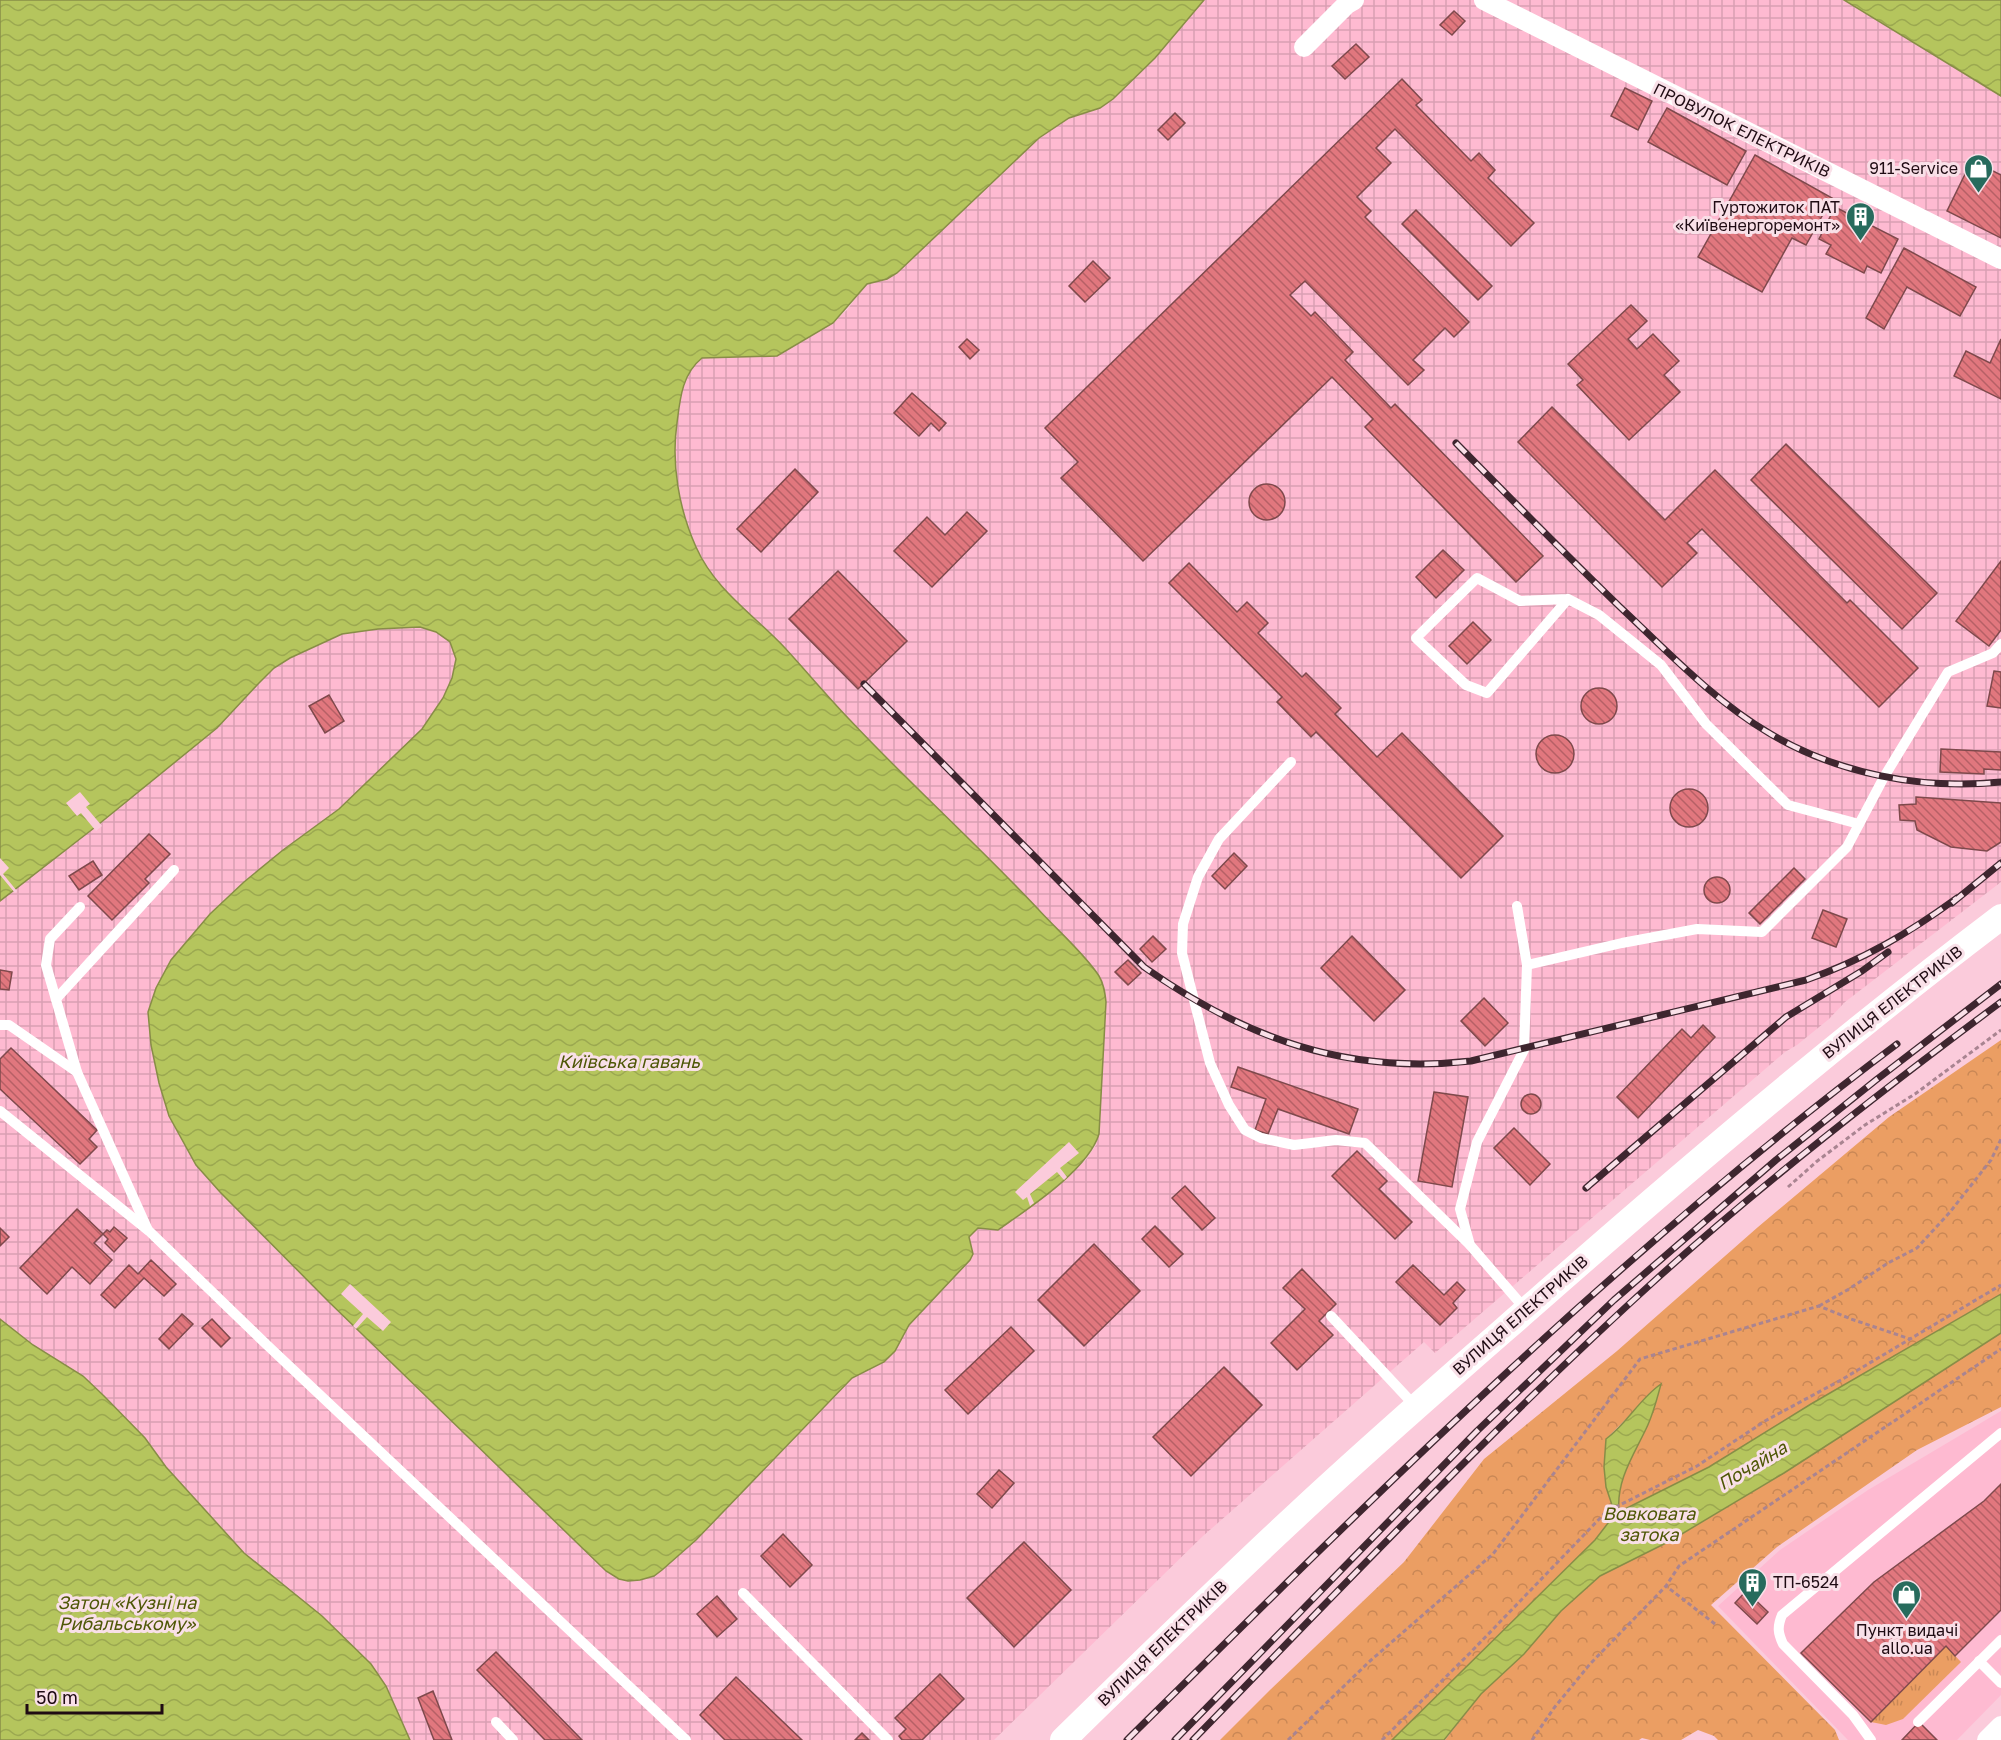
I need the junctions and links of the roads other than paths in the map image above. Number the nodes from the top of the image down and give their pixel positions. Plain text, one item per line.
1 (1354, 0) edge
2 (1485, 0) edge
3 (1304, 46) dead end
4 (2001, 259) edge
5 (1568, 599) junction
6 (2001, 644) edge
7 (1997, 654) edge
8 (1291, 762) dead end
9 (1859, 824) junction
10 (174, 870) dead end
11 (1517, 906) dead end
12 (80, 907) dead end
13 (2001, 917) edge
14 (1527, 965) junction
15 (56, 999) junction
16 (0, 1024) edge
17 (77, 1072) junction
18 (0, 1111) edge
19 (149, 1231) junction
20 (1470, 1245) junction
21 (1526, 1310) junction
22 (1331, 1316) dead end
23 (1416, 1407) junction
24 (2001, 1433) edge
25 (743, 1593) dead end
26 (2001, 1640) edge
27 (1979, 1661) junction
28 (2001, 1683) edge
29 (496, 1722) dead end
30 (1918, 1722) dead end
31 (2001, 1726) edge
32 (513, 1740) edge
33 (686, 1740) edge
34 (888, 1740) edge
35 (1063, 1740) edge
36 (1871, 1740) edge
37 (1987, 1740) edge

1 - 3 street
2 - 4 street, ПРОВУЛОК ЕЛЕКТРИКІВ
5 - 5 lane
5 - 9 lane
6 - 7 lane
7 - 9 lane
8 - 20 lane
9 - 14 lane
10 - 15 lane
11 - 14 lane
12 - 15 lane
13 - 21 street, ВУЛИЦЯ ЕЛЕКТРИКІВ
14 - 20 lane
15 - 17 lane
16 - 17 lane
17 - 19 lane
18 - 19 lane
19 - 33 lane
20 - 21 lane
21 - 23 street, ВУЛИЦЯ ЕЛЕКТРИКІВ
22 - 23 lane
23 - 35 street, ВУЛИЦЯ ЕЛЕКТРИКІВ
24 - 36 lane
25 - 34 lane
26 - 27 lane
27 - 28 lane
27 - 30 lane
29 - 32 lane
31 - 37 street

